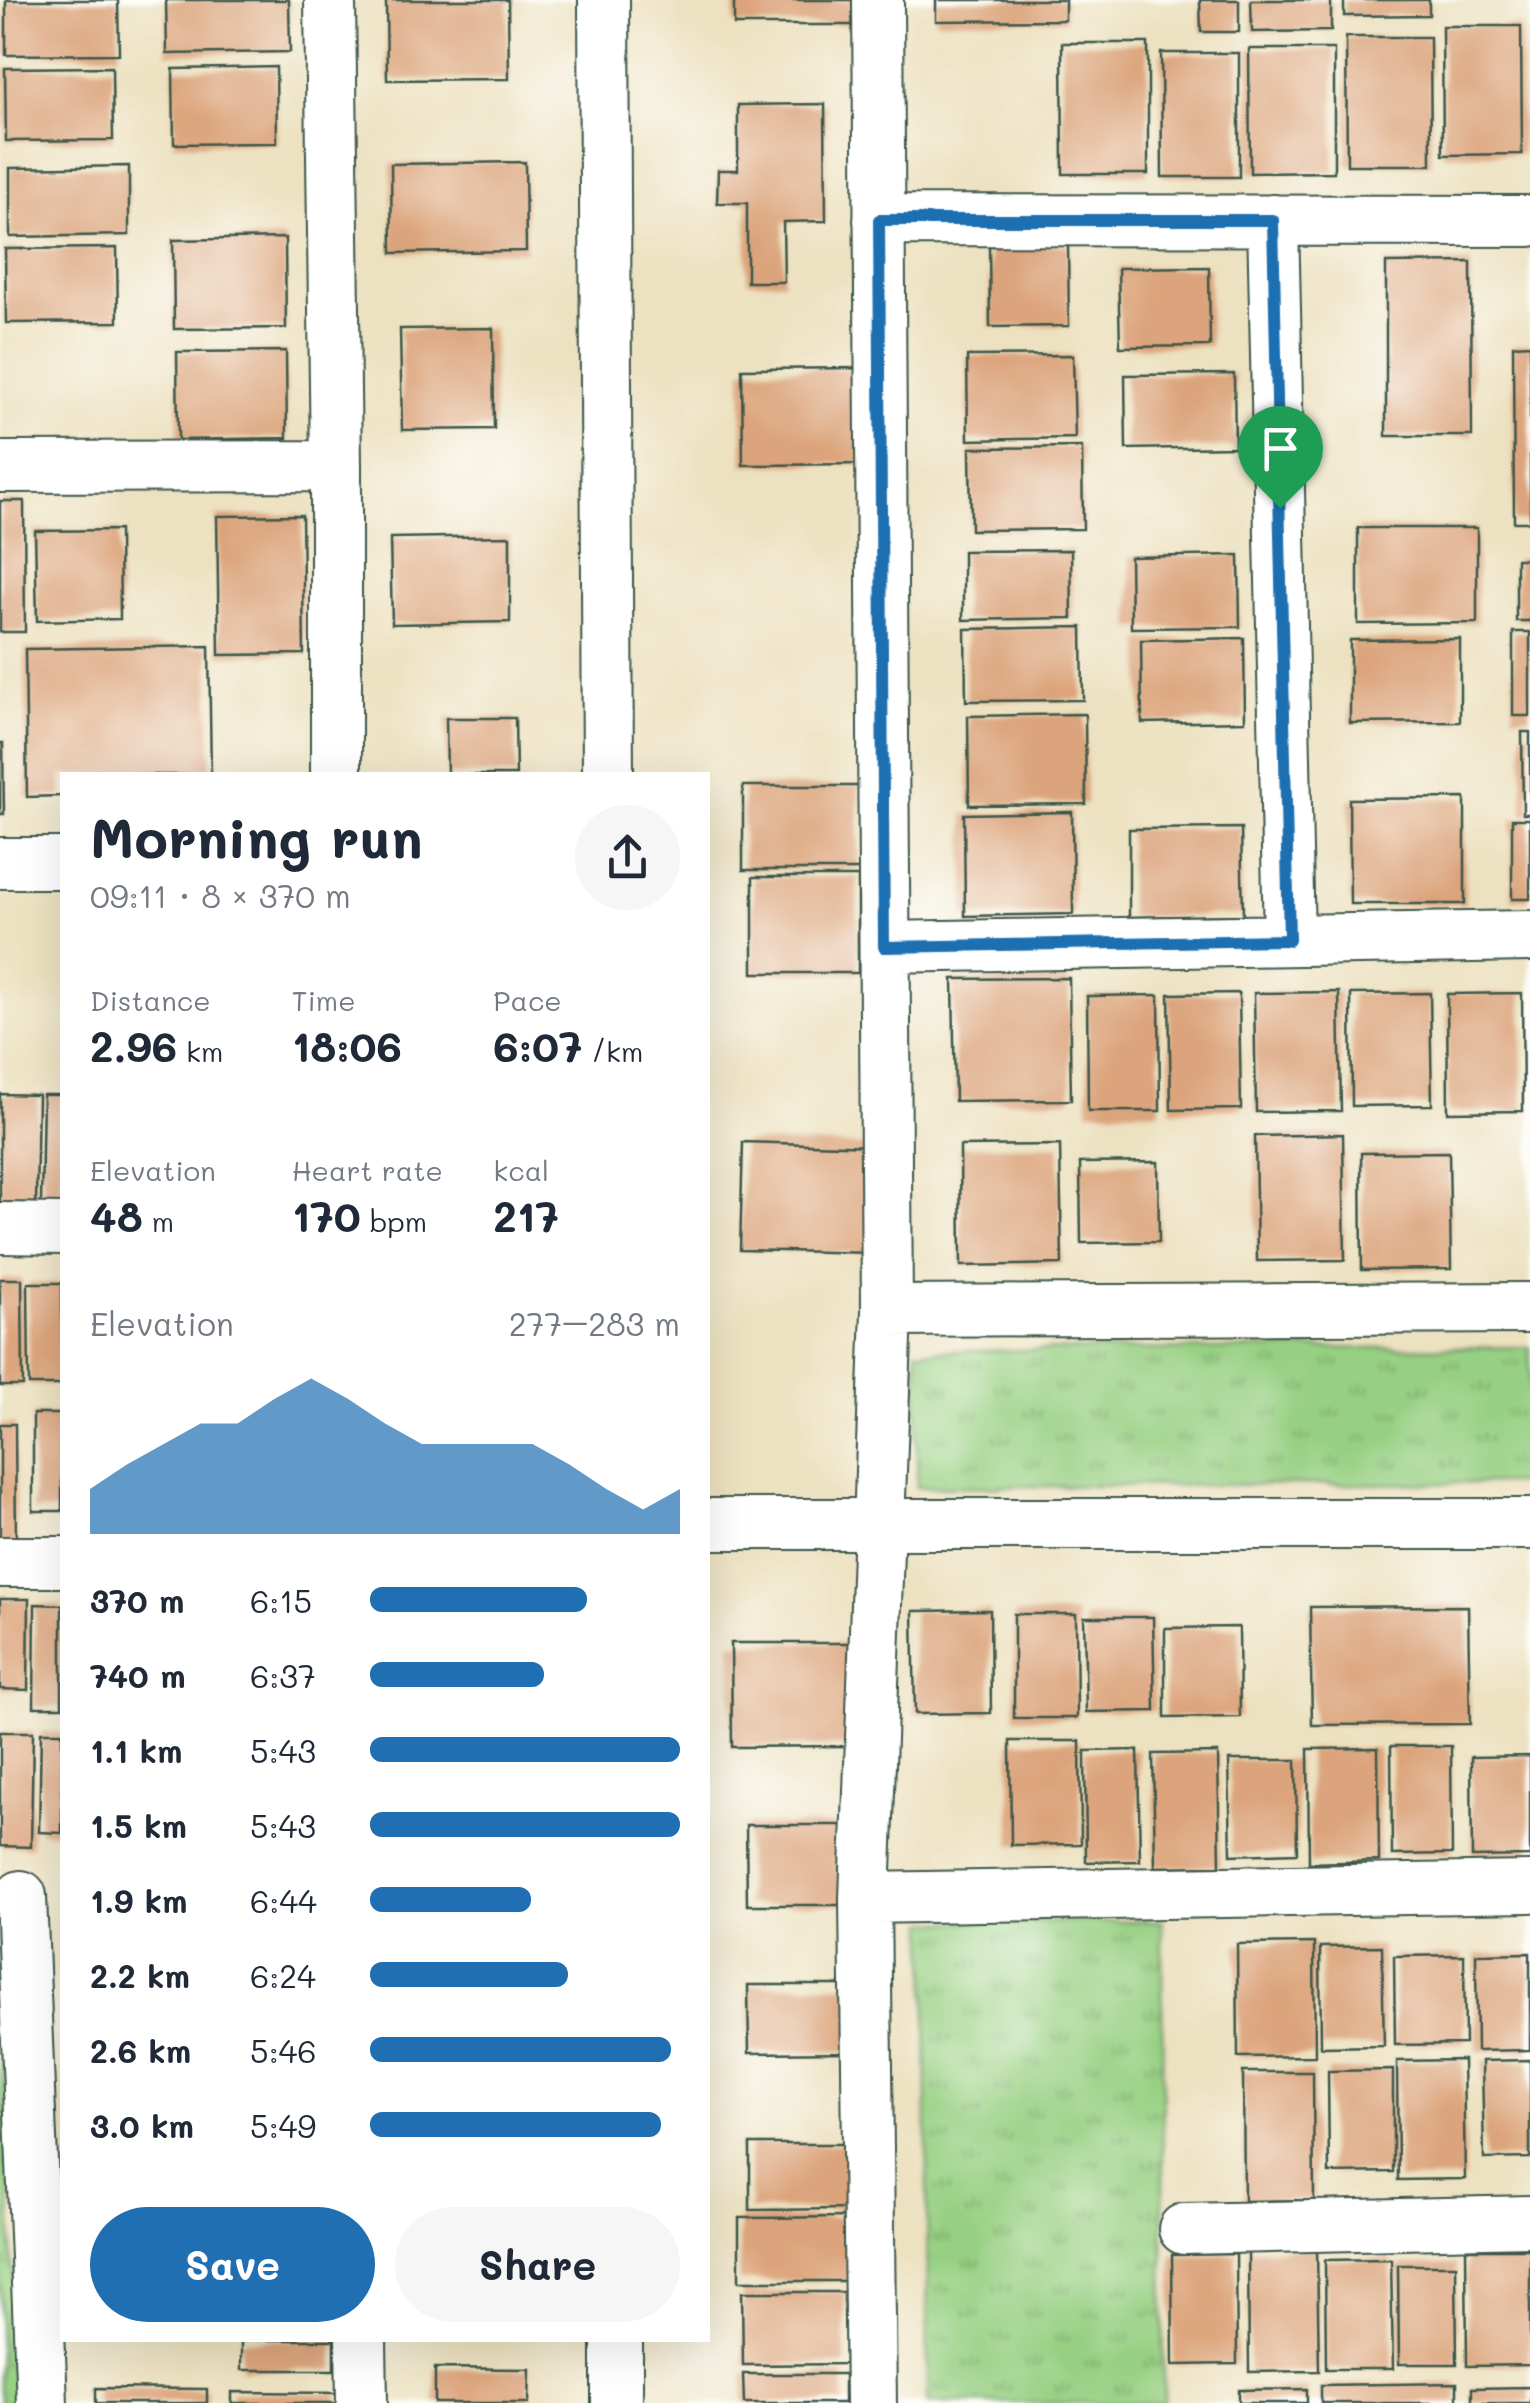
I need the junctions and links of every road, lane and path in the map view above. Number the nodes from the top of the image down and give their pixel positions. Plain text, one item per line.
1 (330, 0) edge
2 (604, 0) edge
3 (878, 0) edge
4 (879, 220) junction
5 (1273, 220) junction
6 (1530, 221) edge
7 (336, 466) junction
8 (0, 467) edge
9 (336, 772) edge
10 (608, 772) edge
11 (0, 862) edge
12 (60, 862) edge
13 (1530, 936) edge
14 (1289, 940) junction
15 (884, 947) junction
16 (0, 1228) edge
17 (60, 1229) edge
18 (1530, 1308) edge
19 (886, 1311) junction
20 (710, 1524) edge
21 (879, 1524) junction
22 (1530, 1524) edge
23 (0, 1562) edge
24 (60, 1562) edge
25 (1530, 1887) edge
26 (28, 1896) edge
27 (865, 1898) junction
28 (1530, 2221) edge
29 (1184, 2229) dead end
30 (361, 2342) edge
31 (617, 2342) edge
32 (42, 2403) edge
33 (362, 2403) edge
34 (617, 2403) edge
35 (870, 2403) edge

1 - 7 street
2 - 10 street
3 - 4 street
4 - 5 street
4 - 15 street
5 - 6 street
5 - 14 street
7 - 8 street
7 - 9 street
11 - 12 street
13 - 14 street
14 - 15 street
15 - 19 street
16 - 17 street
18 - 19 street
19 - 21 street
20 - 21 street
21 - 22 street
21 - 27 street
23 - 24 street
25 - 27 street
26 - 32 street
27 - 35 street
28 - 29 street
30 - 33 street
31 - 34 street

